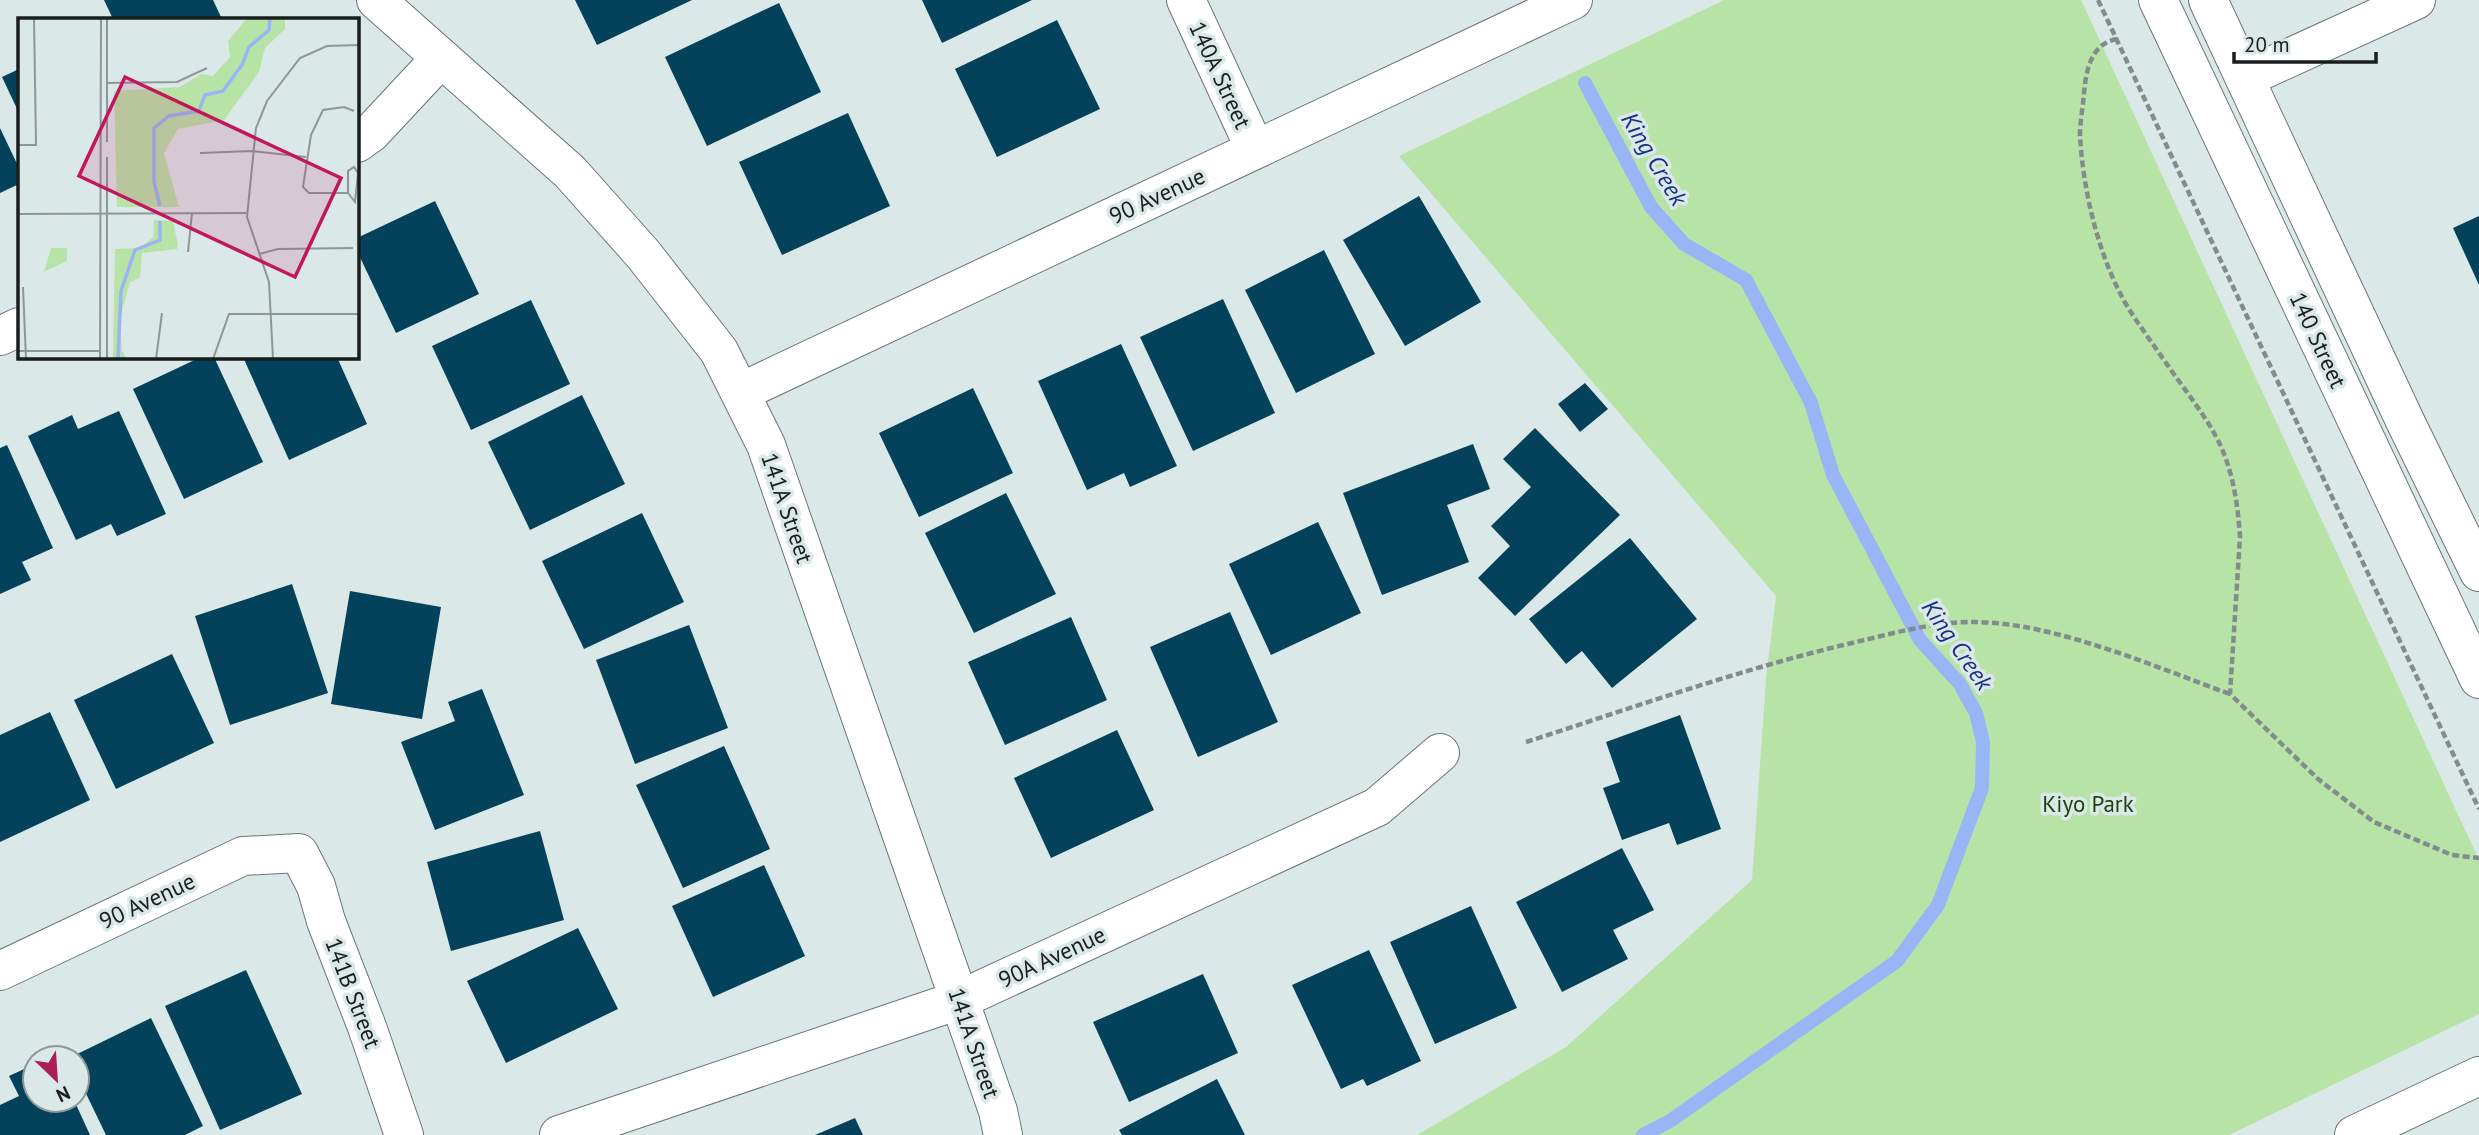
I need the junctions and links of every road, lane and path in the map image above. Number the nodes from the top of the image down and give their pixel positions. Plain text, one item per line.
1 (376, 0) edge
2 (1186, 0) edge
3 (1573, 0) edge
4 (2098, 0) edge
5 (2158, 0) edge
6 (2208, 0) edge
7 (2416, 0) edge
8 (2116, 39) junction
9 (441, 58) junction
10 (2245, 78) junction
11 (359, 141) edge
12 (1255, 149) junction
13 (18, 327) edge
14 (0, 336) edge
15 (740, 392) junction
16 (2479, 572) edge
17 (2479, 679) edge
18 (2230, 694) junction
19 (1526, 741) dead end
20 (1440, 753) dead end
21 (2479, 809) edge
22 (299, 853) joint
23 (2479, 858) edge
24 (0, 971) edge
25 (959, 1000) junction
26 (2479, 1076) edge
27 (404, 1135) edge
28 (559, 1135) edge
29 (1003, 1135) edge
30 (2354, 1135) edge

1 - 9 street, 141A Street
2 - 12 street, 140A Street
3 - 12 street, 90 Avenue
4 - 8 path
5 - 17 street, 140 Street
6 - 10 street, 140 Street
7 - 10 street
8 - 18 path
8 - 21 path
9 - 11 street
9 - 15 street, 141A Street
10 - 16 street, 140 Street
12 - 15 street, 90 Avenue
13 - 14 street
15 - 25 street, 141A Street
18 - 19 path
18 - 23 path
20 - 25 street, 90A Avenue
22 - 24 street, 90 Avenue
22 - 27 street, 141B Street
25 - 28 street, 90A Avenue
25 - 29 street, 141A Street
26 - 30 street

